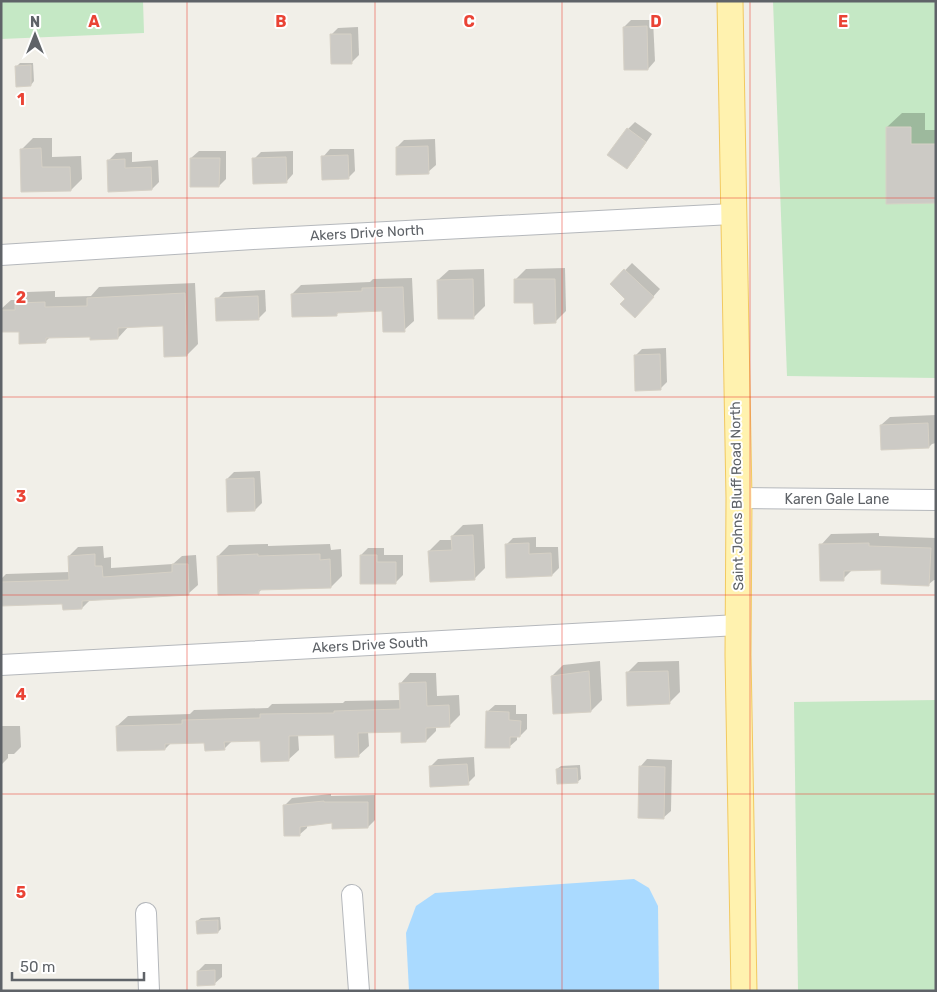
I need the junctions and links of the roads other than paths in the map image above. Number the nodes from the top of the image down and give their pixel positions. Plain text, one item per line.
1 (730, 1) edge
2 (732, 214) junction
3 (1, 255) edge
4 (739, 498) junction
5 (936, 500) edge
6 (738, 625) junction
7 (1, 665) edge
8 (352, 895) dead end
9 (146, 913) dead end
10 (149, 991) edge
11 (359, 991) edge
12 (744, 991) edge

1 - 2 main road, Saint Johns Bluff Road North
2 - 3 street, Akers Drive North
2 - 4 main road, Saint Johns Bluff Road North
4 - 5 street, Karen Gale Lane
4 - 6 main road, Saint Johns Bluff Road North
6 - 7 street, Akers Drive South
6 - 12 main road, Saint Johns Bluff Road North
8 - 11 street
9 - 10 street

